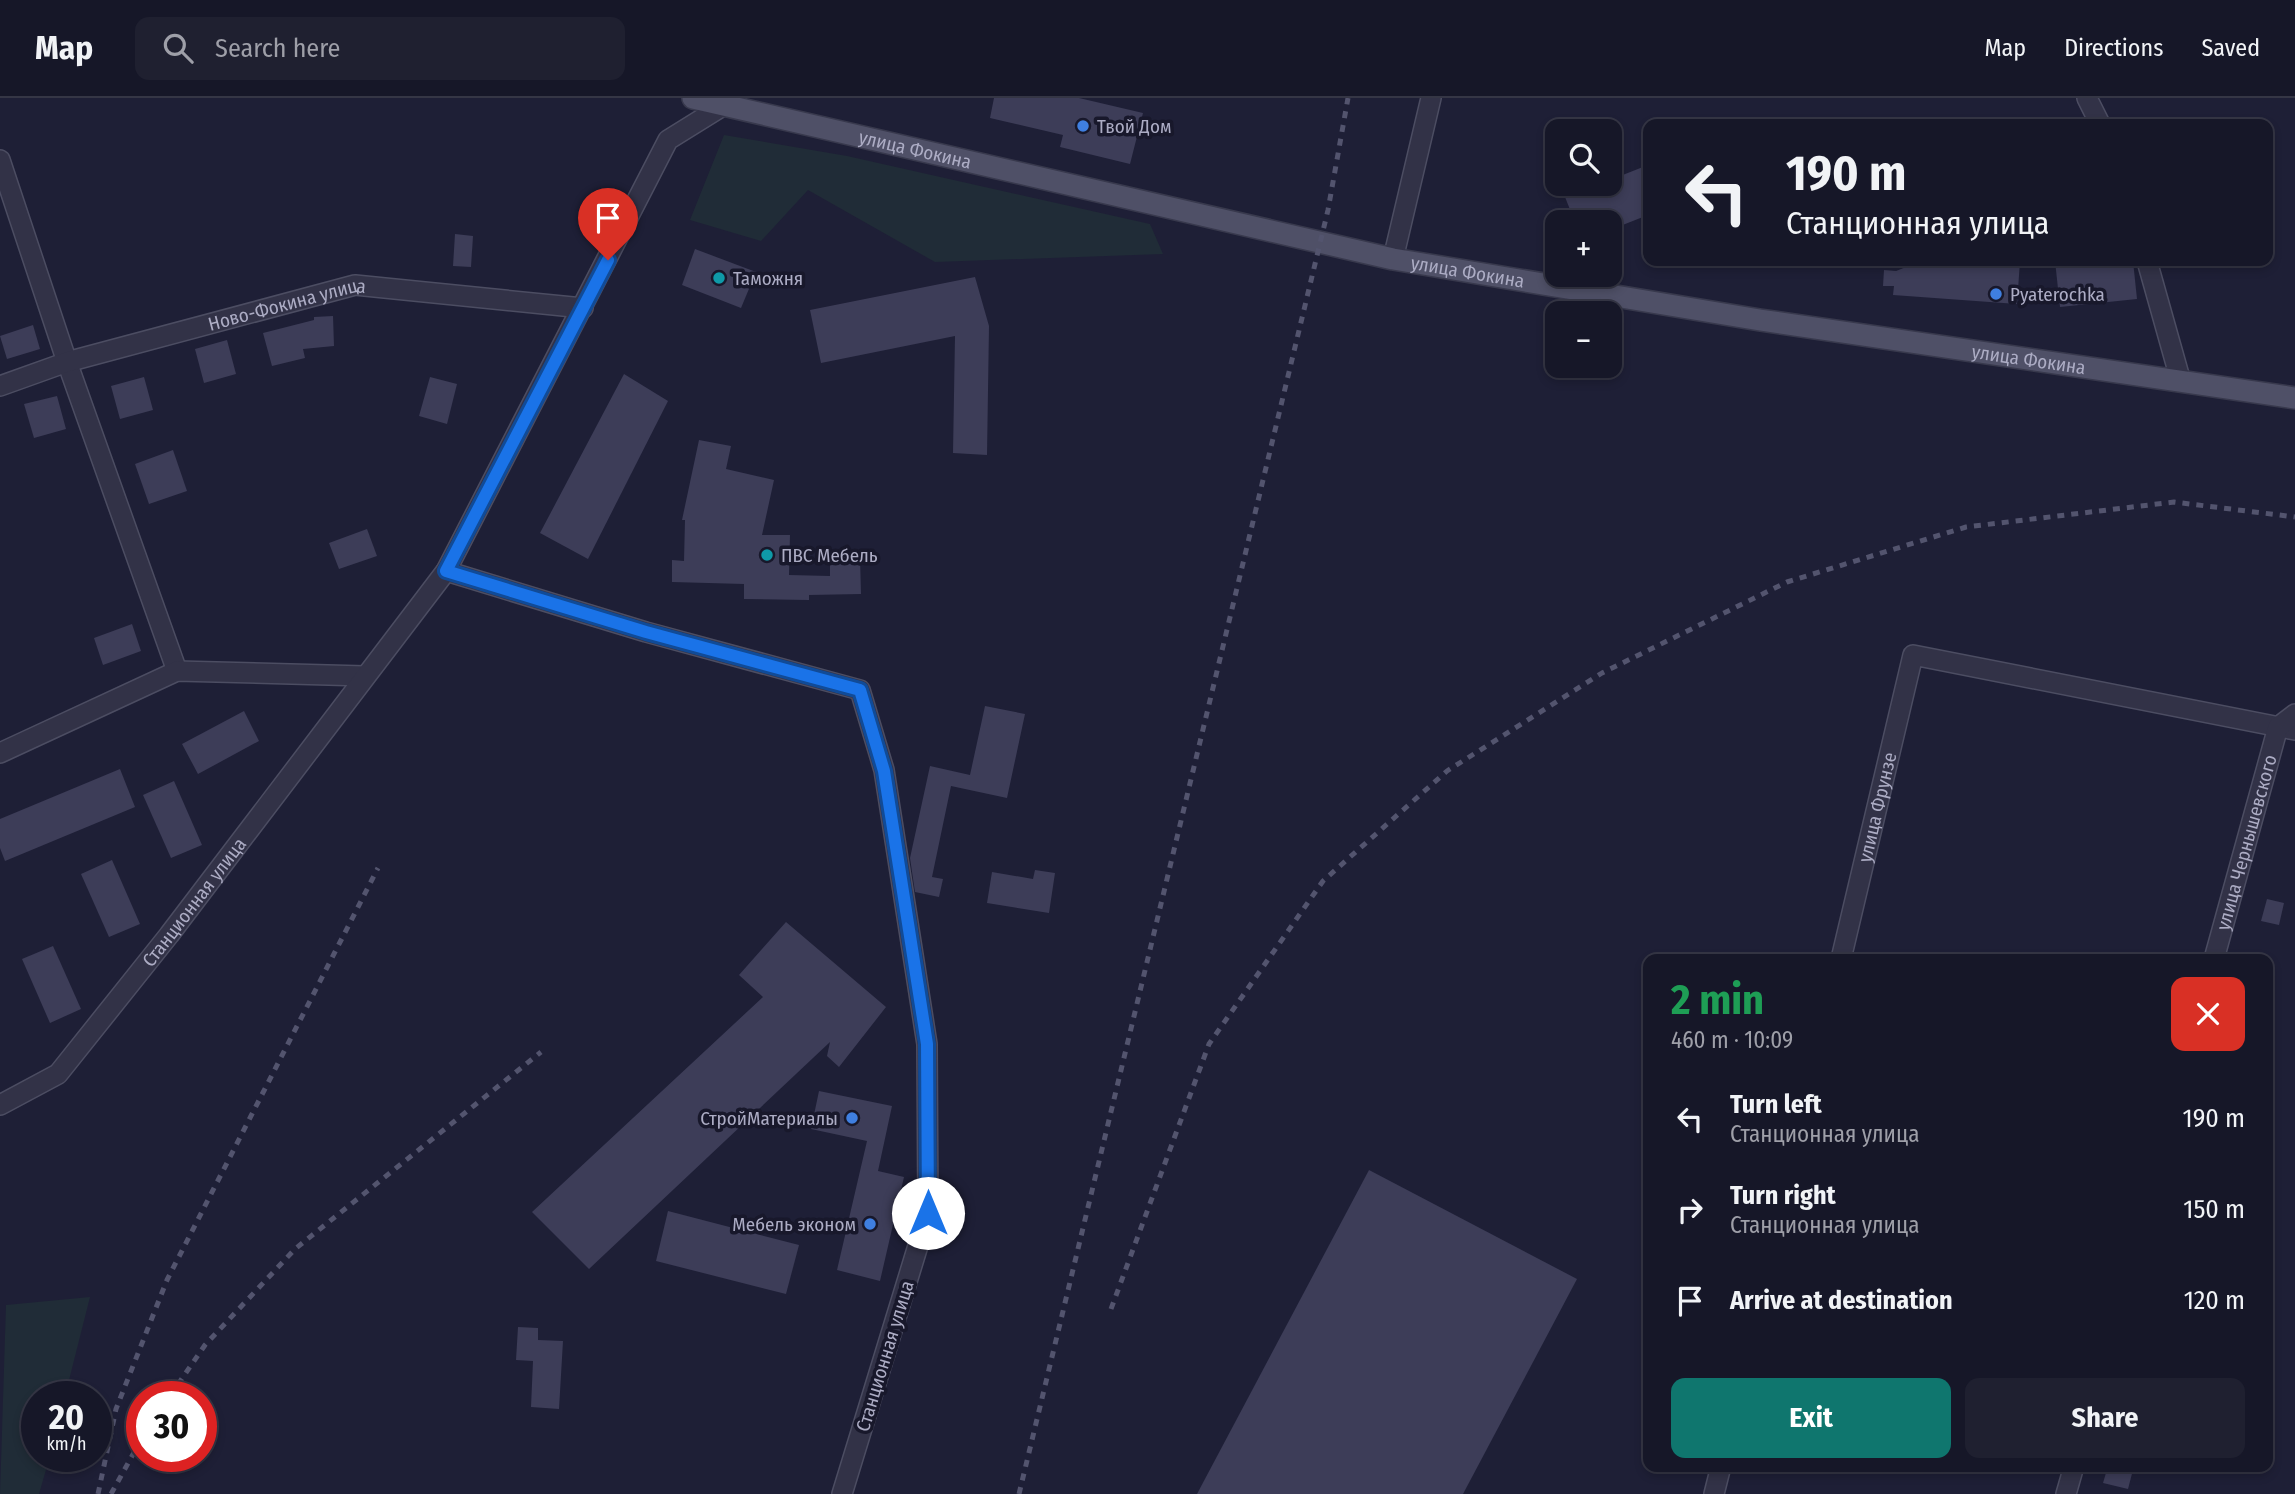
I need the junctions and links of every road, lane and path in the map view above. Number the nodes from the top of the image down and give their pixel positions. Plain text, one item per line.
1 (693, 98) edge
2 (1431, 98) edge
3 (2087, 98) edge
4 (726, 101) edge
5 (2098, 119) edge
6 (0, 160) edge
7 (1393, 259) junction
8 (2148, 266) edge
9 (583, 308) junction
10 (67, 362) junction
11 (2181, 382) junction
12 (0, 386) edge
13 (2295, 398) edge
14 (446, 571) junction
15 (177, 671) junction
16 (365, 676) junction
17 (2295, 714) edge
18 (2287, 728) edge
19 (0, 753) edge
20 (1842, 954) edge
21 (2216, 954) edge
22 (0, 1105) edge
23 (1720, 1472) edge
24 (2072, 1472) edge
25 (842, 1494) edge
26 (1714, 1494) edge
27 (2066, 1494) edge

1 - 4 main road, улица Фокина
2 - 7 street
3 - 5 street
4 - 7 main road, улица Фокина
4 - 9 street, Станционная улица
6 - 10 street
7 - 11 main road, улица Фокина
8 - 11 street
9 - 10 street, Ново-Фокина улица
9 - 14 street, Станционная улица
10 - 12 street, Ново-Фокина улица
10 - 15 street
11 - 13 main road, улица Фокина
14 - 16 street, Станционная улица
14 - 25 street, Станционная улица
15 - 16 street
15 - 19 street
16 - 22 street, Станционная улица
17 - 18 street
18 - 20 street, улица Фрунзе
18 - 21 street, улица Чернышевского
23 - 26 street
24 - 27 street

